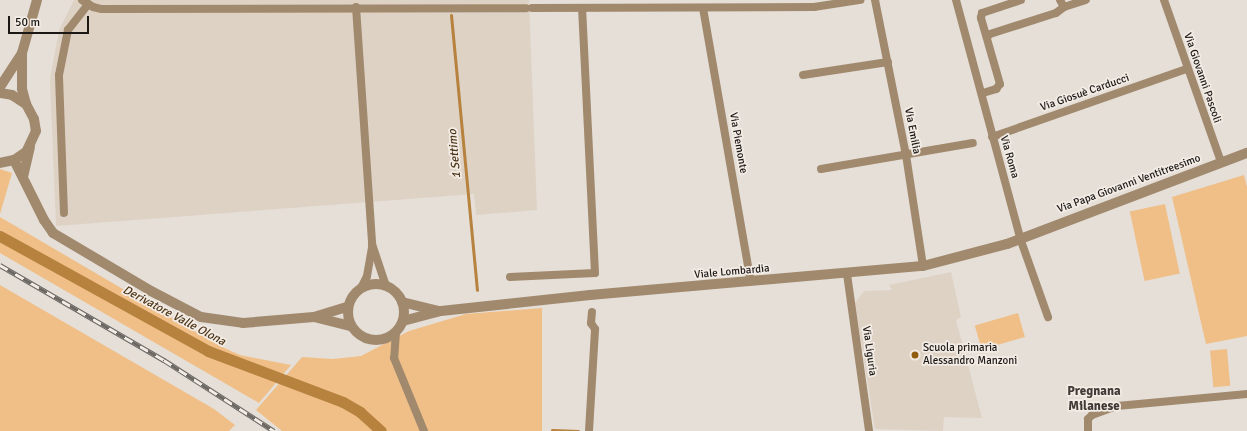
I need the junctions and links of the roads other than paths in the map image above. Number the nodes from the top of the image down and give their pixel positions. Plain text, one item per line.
1 (37, 0) edge
2 (860, 0) edge
3 (875, 0) edge
4 (956, 0) edge
5 (1022, 0) edge
6 (1086, 0) edge
7 (1164, 0) edge
8 (85, 2) edge
9 (1062, 4) edge
10 (356, 7) junction
11 (582, 8) junction
12 (704, 8) junction
13 (986, 37) junction
14 (22, 53) junction
15 (888, 62) junction
16 (1186, 69) junction
17 (803, 75) dead end
18 (0, 87) edge
19 (0, 93) edge
20 (982, 93) junction
21 (26, 104) junction
22 (992, 137) junction
23 (973, 144) dead end
24 (30, 147) junction
25 (1247, 153) edge
26 (906, 155) junction
27 (14, 160) junction
28 (0, 162) edge
29 (1220, 162) junction
30 (821, 169) dead end
31 (23, 177) junction
32 (64, 213) dead end
33 (1020, 238) junction
34 (372, 244) junction
35 (923, 266) junction
36 (847, 274) junction
37 (510, 277) dead end
38 (750, 282) junction
39 (386, 286) junction
40 (361, 288) junction
41 (402, 302) junction
42 (347, 307) junction
43 (441, 311) junction
44 (592, 312) dead end
45 (314, 317) junction
46 (1048, 317) dead end
47 (403, 321) junction
48 (351, 326) junction
49 (396, 332) junction
50 (1247, 394) edge
51 (424, 431) edge
52 (590, 431) edge
53 (870, 431) edge
54 (1088, 431) edge

1 - 14 street
2 - 12 street
3 - 15 street, Via Emilia
4 - 20 street, Via Roma
5 - 13 street
6 - 9 street
7 - 16 street, Via Giovanni Pascoli
8 - 10 street
8 - 32 street
9 - 13 street
10 - 11 street
10 - 34 street
11 - 12 street
11 - 37 street
12 - 38 street, Via Piemonte
13 - 20 street
14 - 18 street
14 - 21 street
15 - 17 street
15 - 26 street, Via Emilia
16 - 22 street, Via Giosuè Carducci
16 - 29 street, Via Giovanni Pascoli
19 - 21 street
20 - 22 street, Via Roma
21 - 24 street
22 - 33 street, Via Roma
23 - 26 street
24 - 27 street
24 - 31 street
25 - 29 street, Via Papa Giovanni Ventitreesimo
26 - 30 street
26 - 35 street, Via Emilia
27 - 28 street
27 - 31 street
29 - 33 street, Via Papa Giovanni Ventitreesimo
31 - 45 street
33 - 35 street, Viale Lombardia
33 - 46 street, Via Roma
34 - 39 street
34 - 40 street
35 - 36 street, Viale Lombardia
36 - 38 street, Viale Lombardia
36 - 53 street, Via Liguria
38 - 43 street, Viale Lombardia
39 - 40 street
39 - 41 street
40 - 42 street
41 - 43 street, Viale Lombardia
41 - 47 street
42 - 45 street
42 - 48 street
43 - 47 street, Viale Lombardia
44 - 52 street
45 - 48 street
47 - 49 street
48 - 49 street
49 - 51 street
50 - 54 street

